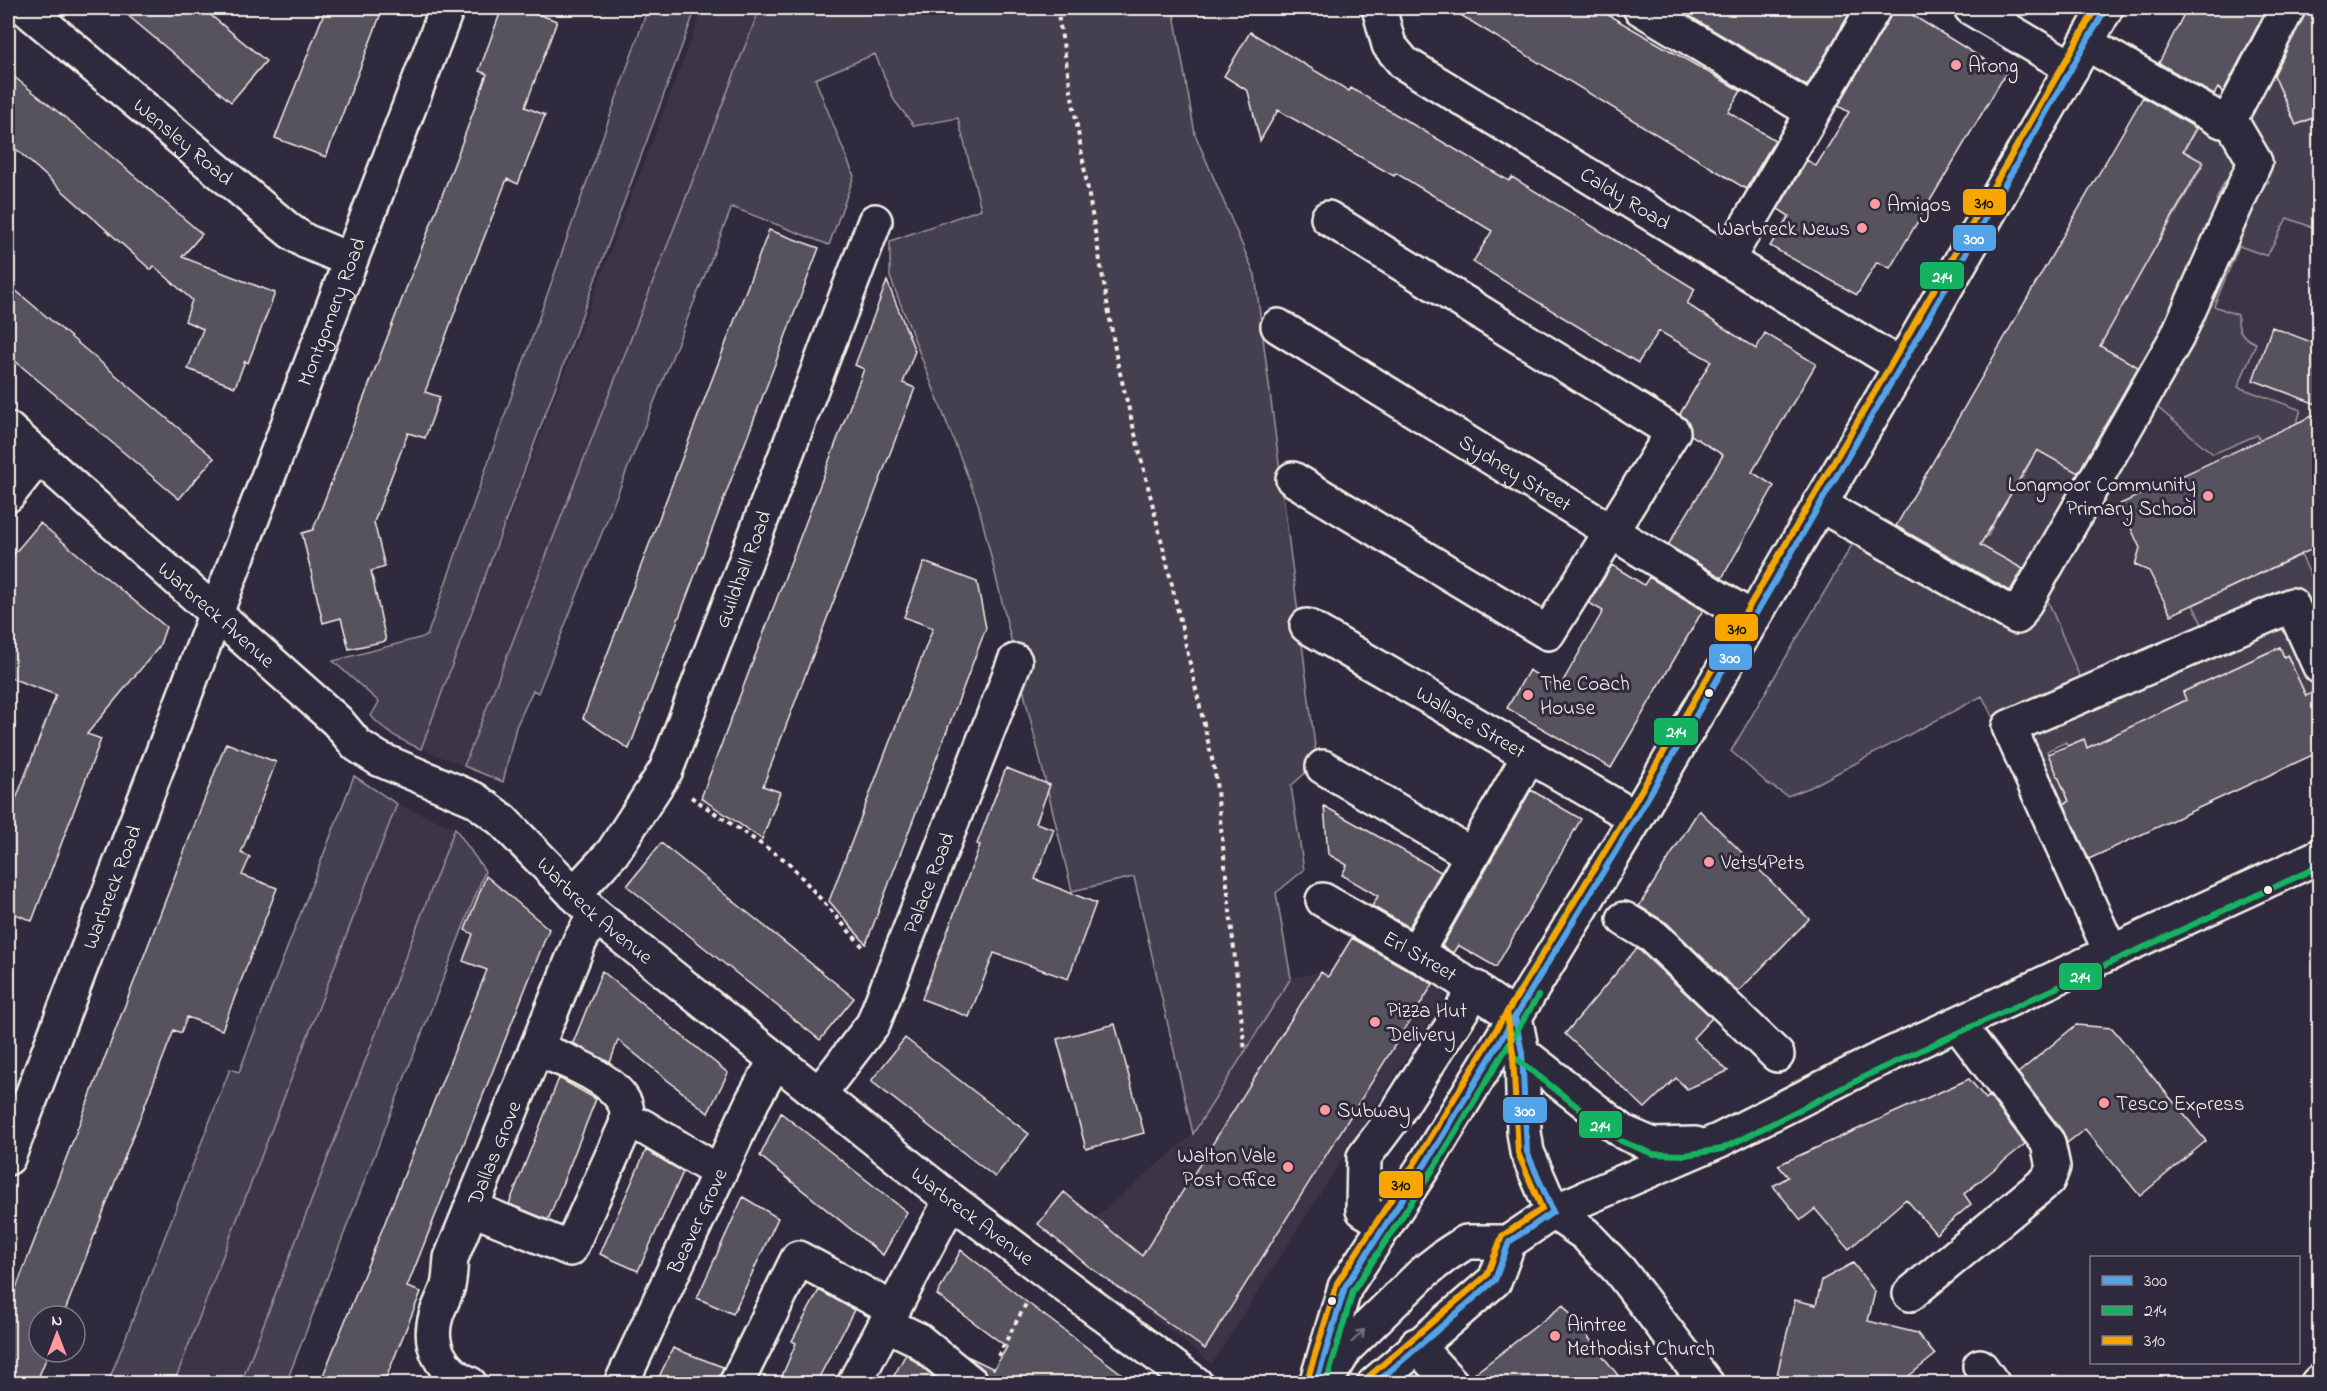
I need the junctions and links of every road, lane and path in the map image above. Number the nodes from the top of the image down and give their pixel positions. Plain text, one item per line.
1 (25, 8) edge
2 (447, 8) edge
3 (1056, 8) edge
4 (1379, 8) edge
5 (1640, 8) edge
6 (1874, 8) edge
7 (1971, 8) edge
8 (2106, 8) edge
9 (2288, 8) edge
10 (2079, 55) junction
11 (1813, 112) junction
12 (2230, 118) junction
13 (1328, 218) dead end
14 (875, 221) dead end
15 (350, 260) junction
16 (1727, 260) junction
17 (1278, 326) dead end
18 (1901, 366) junction
19 (8, 429) edge
20 (39, 456) junction
21 (1293, 479) dead end
22 (8, 495) edge
23 (1819, 504) junction
24 (1611, 532) junction
25 (2319, 570) edge
26 (2319, 576) edge
27 (216, 617) junction
28 (1753, 619) junction
29 (1307, 626) dead end
30 (1015, 660) dead end
31 (2319, 667) edge
32 (1529, 756) junction
33 (1323, 767) dead end
34 (661, 777) junction
35 (1636, 818) junction
36 (1472, 855) junction
37 (2319, 856) edge
38 (1323, 900) dead end
39 (584, 904) junction
40 (1624, 919) dead end
41 (1416, 953) junction
42 (2111, 953) junction
43 (891, 979) junction
44 (1476, 988) junction
45 (1515, 1017) junction
46 (1958, 1024) junction
47 (536, 1049) junction
48 (1245, 1052) dead end
49 (1522, 1053) junction
50 (1777, 1056) dead end
51 (776, 1060) junction
52 (819, 1094) junction
53 (626, 1125) junction
54 (1720, 1140) junction
55 (9, 1152) edge
56 (719, 1172) junction
57 (951, 1200) junction
58 (471, 1208) junction
59 (1553, 1212) junction
60 (1386, 1224) junction
61 (1509, 1242) junction
62 (1910, 1294) dead end
63 (1031, 1296) dead end
64 (889, 1317) junction
65 (1416, 1345) junction
66 (984, 1372) edge
67 (470, 1383) edge
68 (621, 1383) edge
69 (736, 1383) edge
70 (854, 1383) edge
71 (1196, 1383) edge
72 (1316, 1383) edge
73 (1325, 1383) edge
74 (1374, 1383) edge
75 (1452, 1383) edge
76 (1707, 1383) edge

1 - 15 main road, Wensley Road
2 - 15 main road, Montgomery Road
3 - 48 path
4 - 16 main road, Caldy Road
5 - 11 main road
6 - 11 main road
7 - 10 main road
8 - 10 main road
9 - 12 main road
10 - 12 main road
10 - 18 main road
11 - 16 main road
12 - 23 main road
13 - 24 main road
14 - 34 main road, Guildhall Road
15 - 27 main road, Montgomery Road
16 - 18 main road, Caldy Road
17 - 24 main road, Sydney Street
18 - 23 main road
19 - 20 main road, Warbreck Avenue
20 - 22 main road
20 - 27 main road, Warbreck Avenue
21 - 24 main road
23 - 28 main road
24 - 28 main road, Sydney Street
25 - 26 path
27 - 39 main road, Warbreck Avenue
27 - 55 main road, Warbreck Road
28 - 35 main road
29 - 32 main road, Wallace Street
30 - 43 main road, Palace Road
31 - 42 main road
32 - 35 main road, Wallace Street
32 - 36 main road
33 - 36 main road
34 - 39 main road, Guildhall Road
34 - 43 path
35 - 45 main road
36 - 41 main road
37 - 42 main road
38 - 41 main road, Erl Street
39 - 47 main road, Dallas Grove
39 - 51 main road, Warbreck Avenue
40 - 50 main road
41 - 44 main road, Erl Street
42 - 46 main road
43 - 52 main road, Palace Road
44 - 45 main road, Erl Street
44 - 60 main road
45 - 49 main road
45 - 60 main road
46 - 54 main road
46 - 62 main road
47 - 53 main road
47 - 58 main road, Dallas Grove
49 - 54 main road
49 - 59 main road
51 - 52 main road, Warbreck Avenue
51 - 56 main road, Beaver Grove
52 - 57 main road, Warbreck Avenue
53 - 56 main road
53 - 58 main road
54 - 59 main road
56 - 68 main road, Beaver Grove
57 - 64 main road
57 - 71 main road, Warbreck Avenue
58 - 67 main road, Dallas Grove
59 - 61 main road
59 - 76 main road
60 - 72 main road
61 - 65 main road
73 -> 61 main road
63 - 66 path
64 - 66 main road
64 - 69 main road
64 - 70 main road
65 - 74 main road
65 - 75 main road

